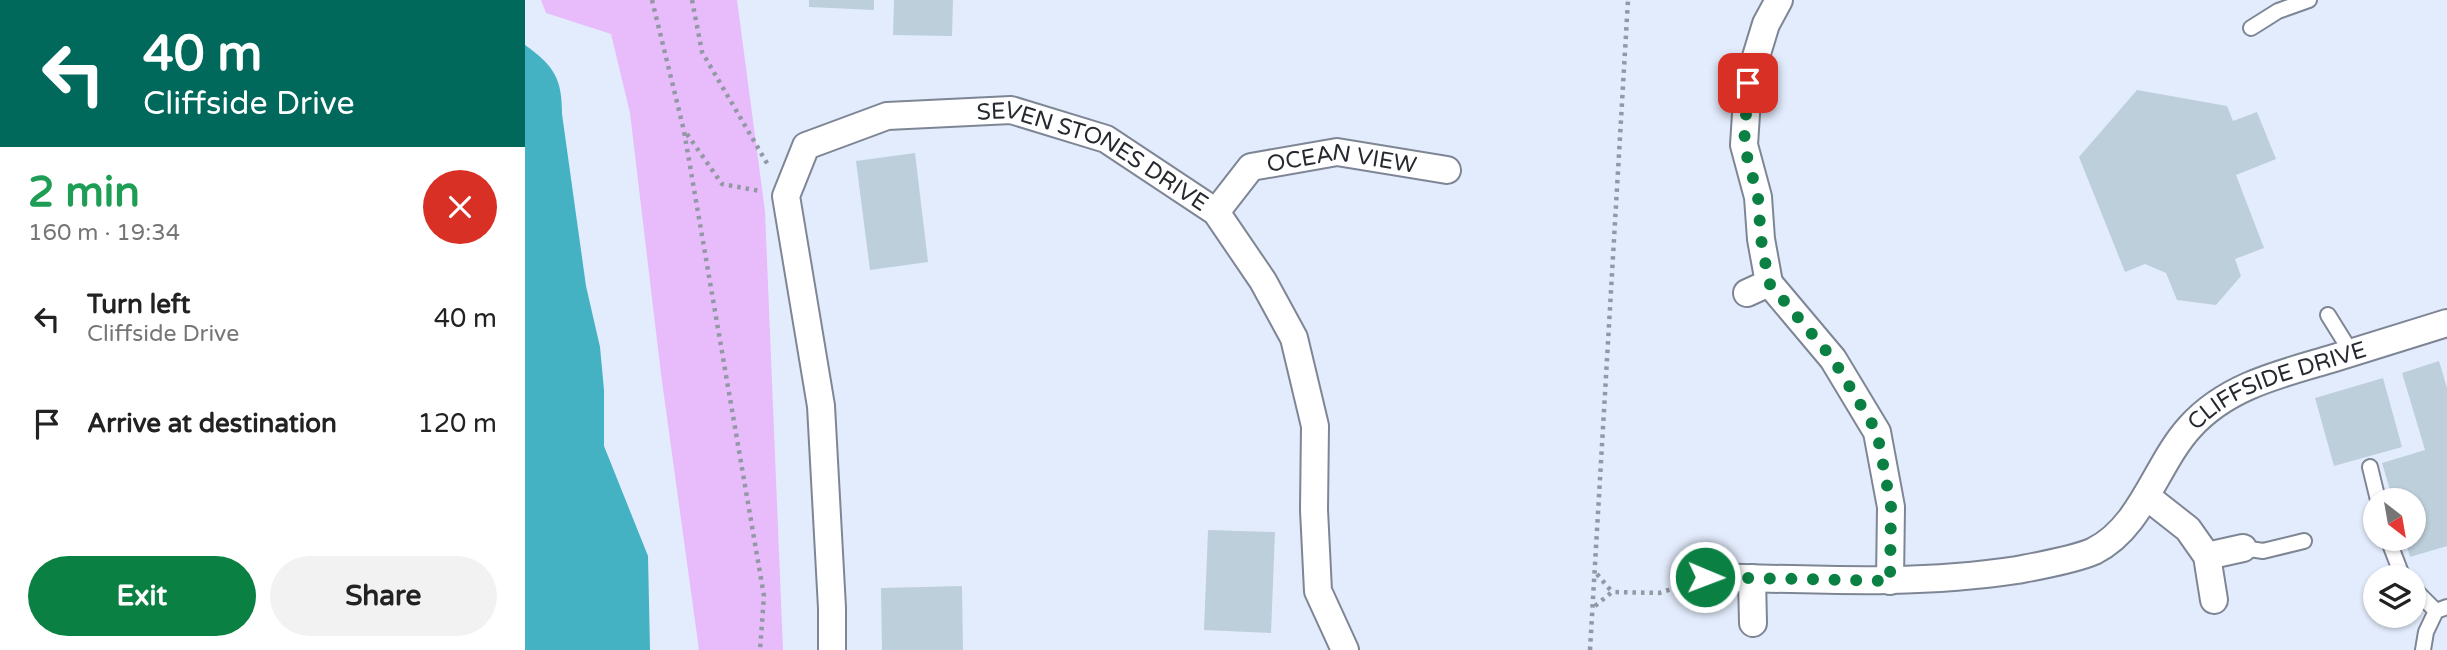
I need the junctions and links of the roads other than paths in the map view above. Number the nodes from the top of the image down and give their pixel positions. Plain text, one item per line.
1 (1779, 0) edge
2 (2309, 0) edge
3 (2251, 28) dead end
4 (1447, 170) dead end
5 (1216, 212) junction
6 (2328, 315) dead end
7 (2447, 323) edge
8 (2351, 352) junction
9 (2370, 467) dead end
10 (2375, 488) edge
11 (2146, 496) junction
12 (2304, 541) dead end
13 (2242, 548) joint
14 (2207, 556) junction
15 (1705, 577) road end
16 (1752, 578) junction
17 (1890, 581) junction
18 (2426, 598) edge
19 (2214, 600) dead end
20 (2441, 609) edge
21 (1753, 623) dead end
22 (832, 650) edge
23 (1345, 650) edge
24 (2423, 650) edge

1 - 17 street
2 - 3 lane
4 - 5 street, OCEAN VIEW
5 - 22 street, SEVEN STONES DRIVE
5 - 23 street, SEVEN STONES DRIVE
6 - 8 lane
7 - 8 street, CLIFFSIDE DRIVE
8 - 11 street, CLIFFSIDE DRIVE
9 - 10 lane
11 - 14 street
11 - 17 street, CLIFFSIDE DRIVE
12 - 13 lane
13 - 14 street
14 - 19 street
15 - 16 street, CLIFFSIDE DRIVE
16 - 17 street, CLIFFSIDE DRIVE
16 - 21 street
18 - 20 lane
20 - 24 lane

